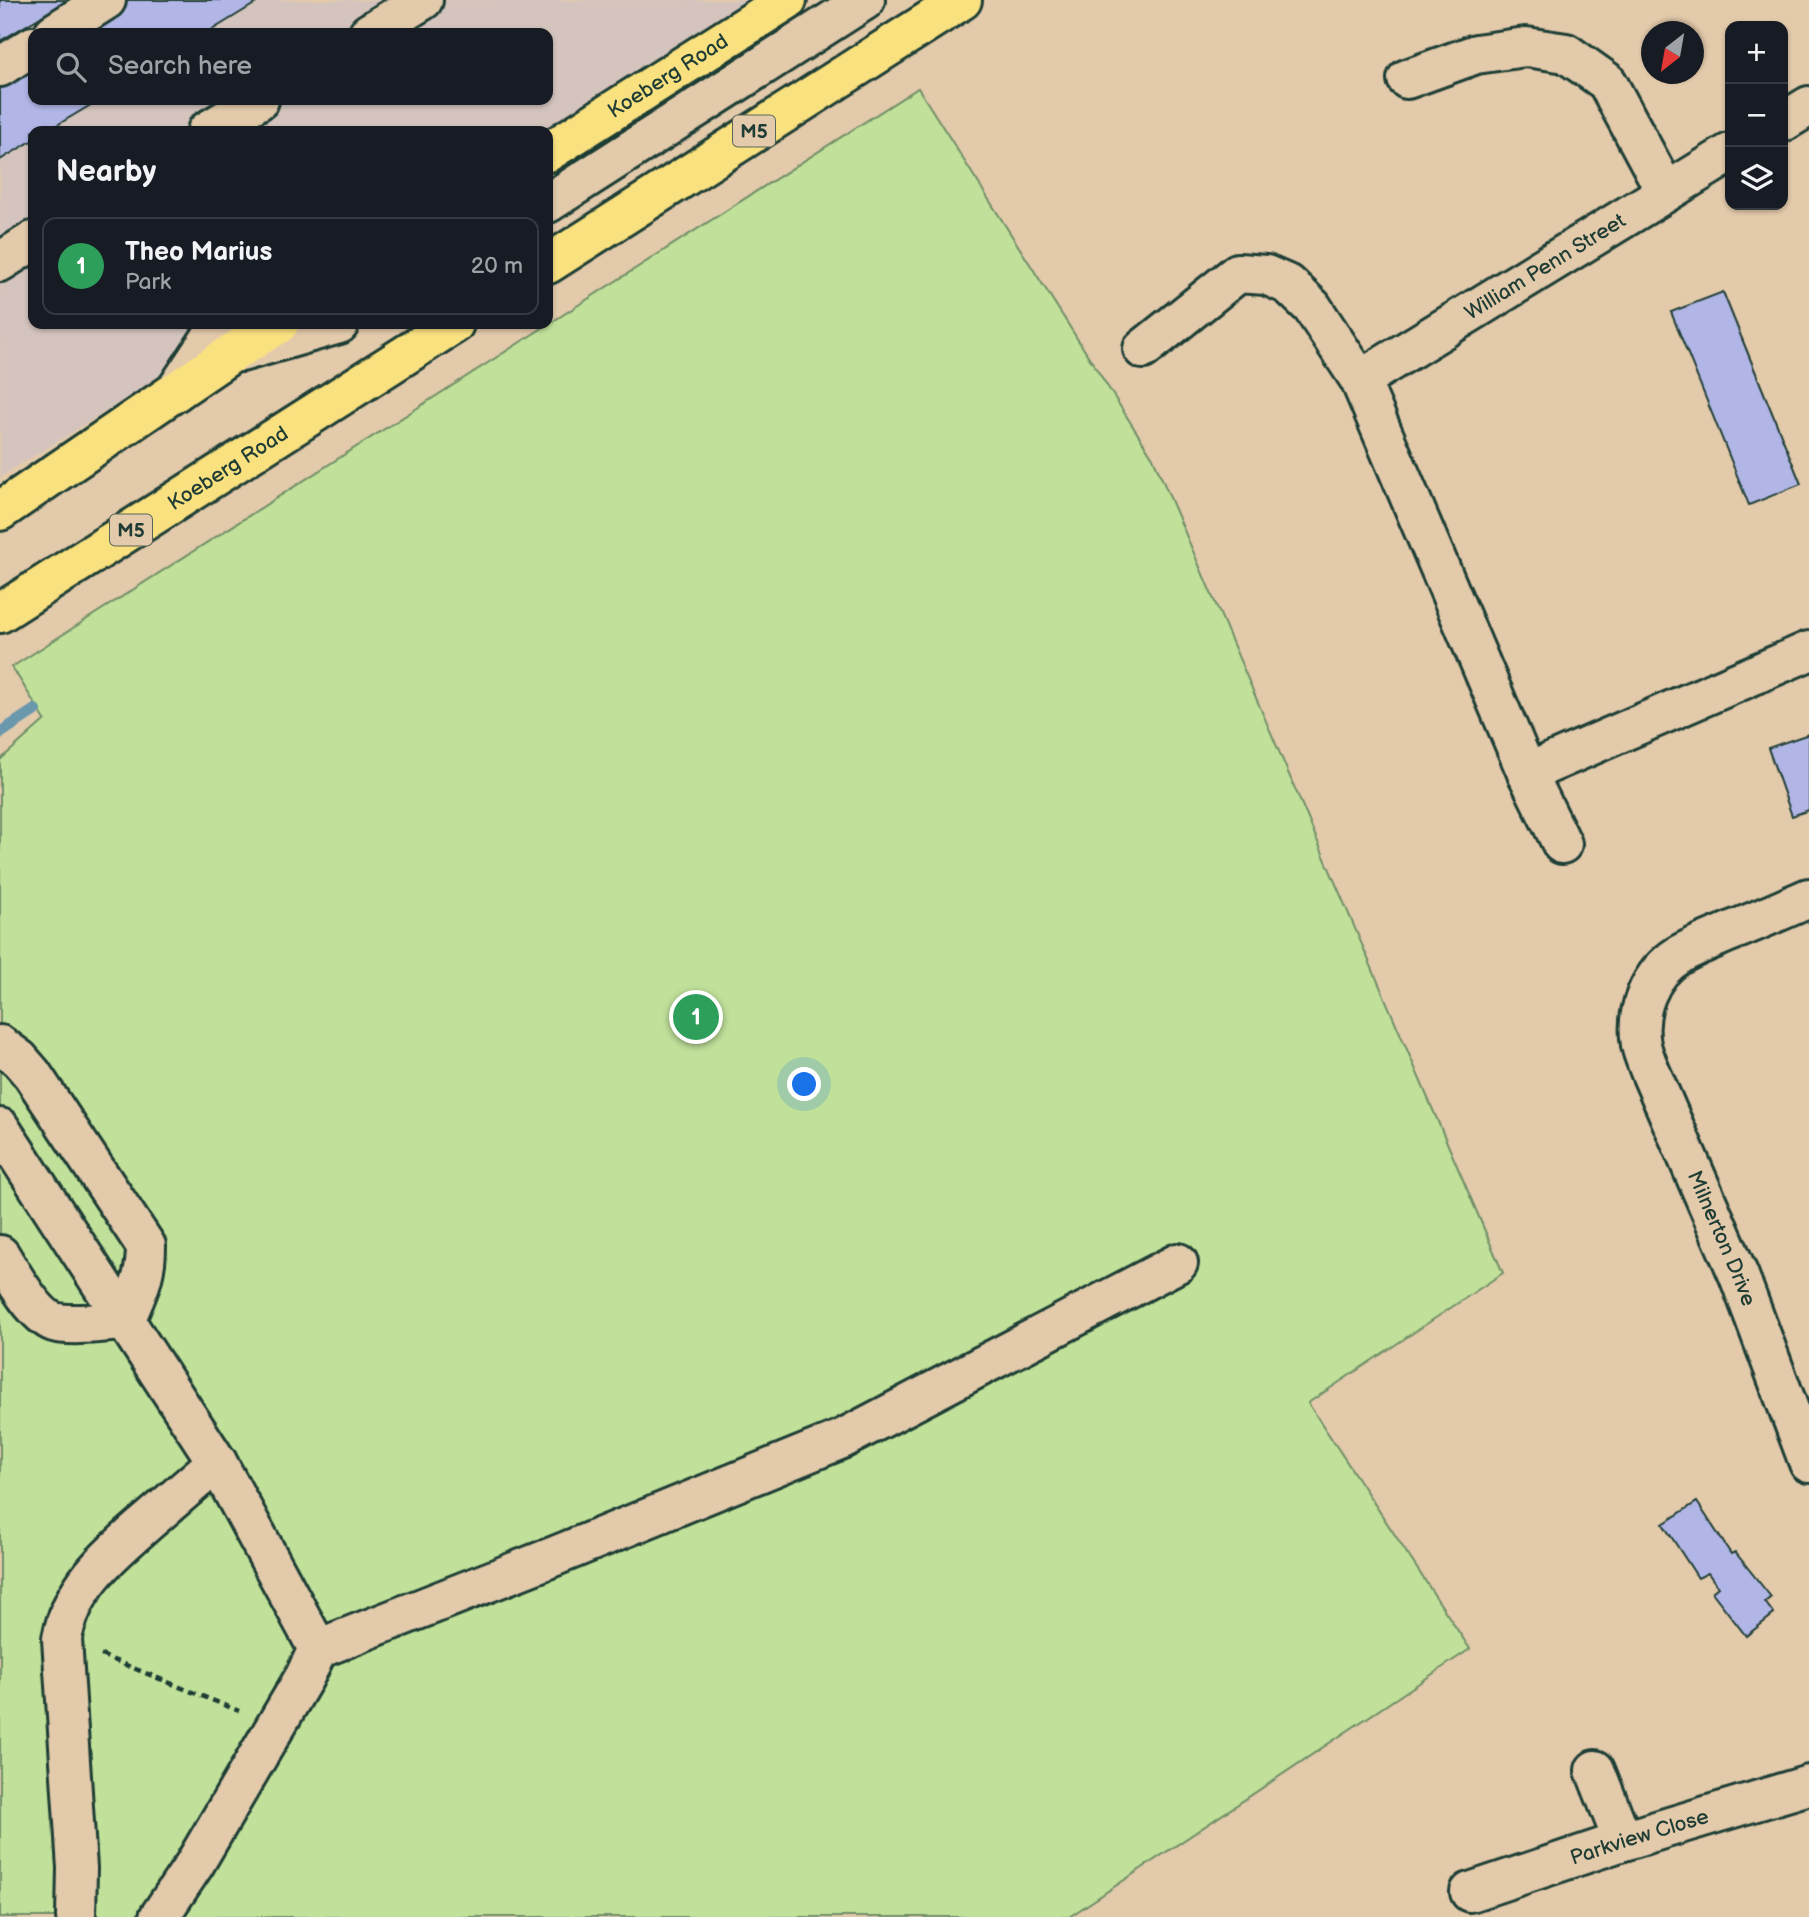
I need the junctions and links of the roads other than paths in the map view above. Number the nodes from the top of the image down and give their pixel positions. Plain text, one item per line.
1 (106, 0) edge
2 (423, 0) edge
3 (787, 0) edge
4 (865, 0) edge
5 (962, 0) edge
6 (62, 28) edge
7 (377, 28) edge
8 (28, 49) edge
9 (0, 67) edge
10 (1407, 79) dead end
11 (251, 105) edge
12 (1809, 106) edge
13 (1788, 119) edge
14 (215, 126) edge
15 (553, 149) edge
16 (1725, 156) edge
17 (1666, 192) junction
18 (553, 200) edge
19 (28, 244) edge
20 (553, 261) edge
21 (0, 262) edge
22 (262, 329) edge
23 (303, 329) edge
24 (446, 329) edge
25 (224, 340) edge
26 (1143, 349) dead end
27 (1360, 380) junction
28 (0, 511) edge
29 (0, 613) edge
30 (1809, 651) edge
31 (1527, 773) junction
32 (1562, 844) dead end
33 (1809, 898) edge
34 (0, 1045) edge
35 (0, 1128) edge
36 (0, 1255) edge
37 (1178, 1263) dead end
38 (125, 1321) junction
39 (217, 1462) junction
40 (1809, 1463) edge
41 (318, 1649) junction
42 (1595, 1770) dead end
43 (1809, 1785) edge
44 (1623, 1841) junction
45 (1470, 1892) dead end
46 (76, 1917) edge
47 (159, 1917) edge

1 - 6 street
2 - 7 street
3 - 15 main road, Koeberg Road
4 - 18 street
5 - 20 main road, M5
8 - 9 street
10 - 17 street
11 - 14 street
12 - 13 street
16 - 17 street, William Penn Street
17 - 27 street, William Penn Street
19 - 21 street
22 - 25 main road
23 - 25 street
24 - 29 main road, Koeberg Road / M5
25 - 28 main road
26 - 27 street
27 - 31 street
30 - 31 street
31 - 32 street
33 - 40 street, Milnerton Drive
34 - 38 street
35 - 38 street
36 - 38 street
37 - 41 street
38 - 39 street
39 - 41 street
39 - 46 street
41 - 47 street
42 - 44 street
43 - 44 street, Parkview Close
44 - 45 street, Parkview Close

